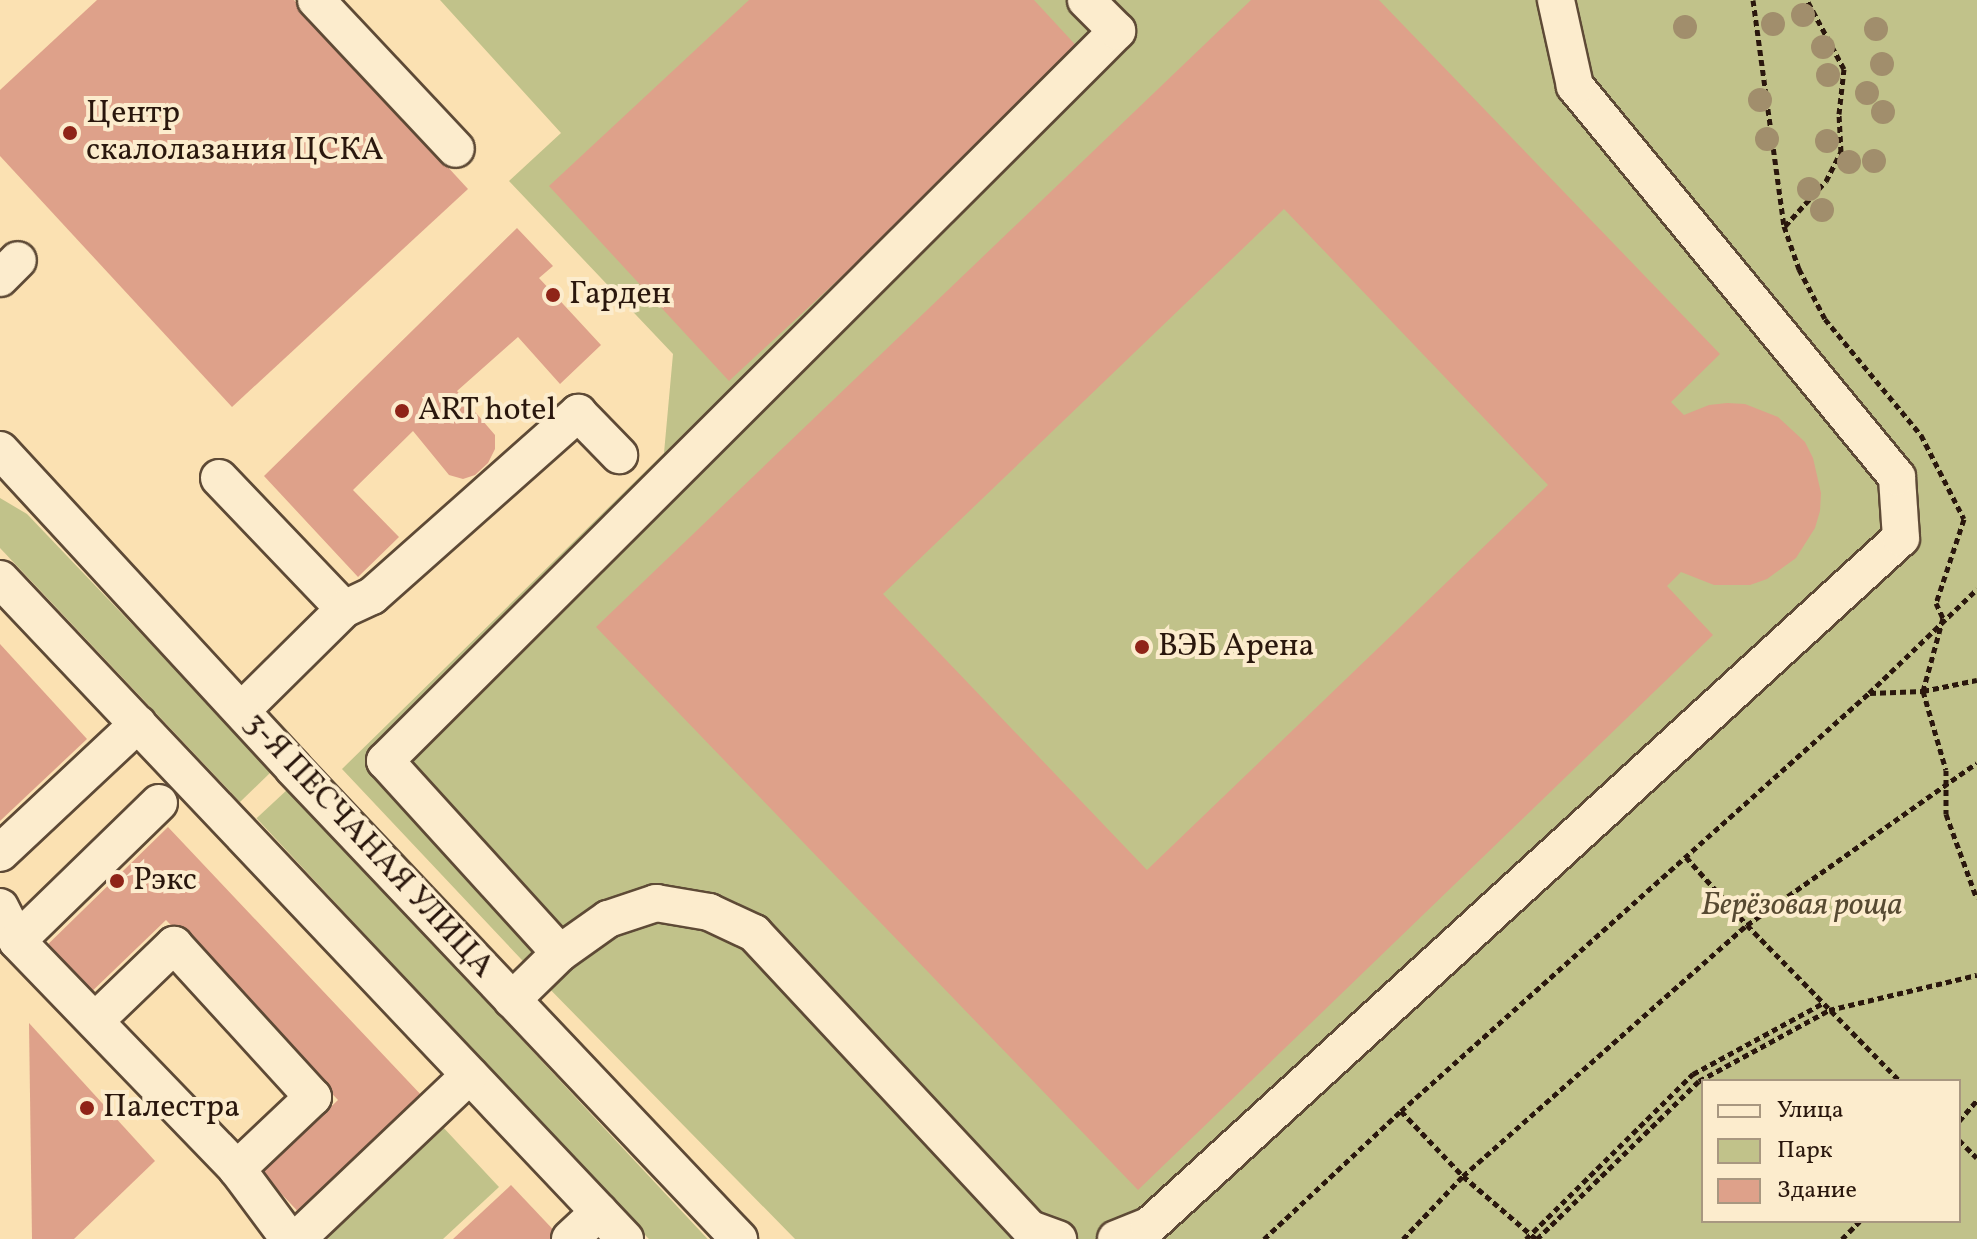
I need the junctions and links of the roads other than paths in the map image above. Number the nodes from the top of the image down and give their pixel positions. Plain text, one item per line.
1 (316, 0) edge
2 (1086, 0) edge
3 (1556, 0) edge
4 (456, 149) dead end
5 (0, 450) edge
6 (619, 455) dead end
7 (0, 473) edge
8 (219, 478) dead end
9 (34, 487) junction
10 (0, 579) edge
11 (344, 609) junction
12 (242, 710) junction
13 (138, 724) junction
14 (159, 803) dead end
15 (0, 853) edge
16 (0, 907) edge
17 (17, 941) junction
18 (560, 953) junction
19 (512, 1000) junction
20 (95, 1021) junction
21 (470, 1075) junction
22 (237, 1169) junction
23 (599, 1212) junction
24 (289, 1239) edge
25 (297, 1239) edge
26 (570, 1239) edge
27 (625, 1239) edge
28 (739, 1239) edge
29 (1058, 1239) edge
30 (1116, 1239) edge

1 - 4 street
2 - 18 street
3 - 30 street
5 - 9 street, 3-Я ПЕСЧАНАЯ УЛИЦА
6 - 11 street
7 - 9 street
8 - 11 street
9 - 12 street, 3-Я ПЕСЧАНАЯ УЛИЦА
10 - 13 street
11 - 12 street
12 - 19 street, 3-Я ПЕСЧАНАЯ УЛИЦА
13 - 15 street
13 - 21 street
14 - 17 street
16 - 17 street
17 - 20 street
18 - 19 street
18 - 29 street
19 - 28 street, 3-Я ПЕСЧАНАЯ УЛИЦА
20 - 22 street
20 - 22 street
21 - 23 street
21 - 25 street
22 - 24 street
23 - 26 street
23 - 27 street

